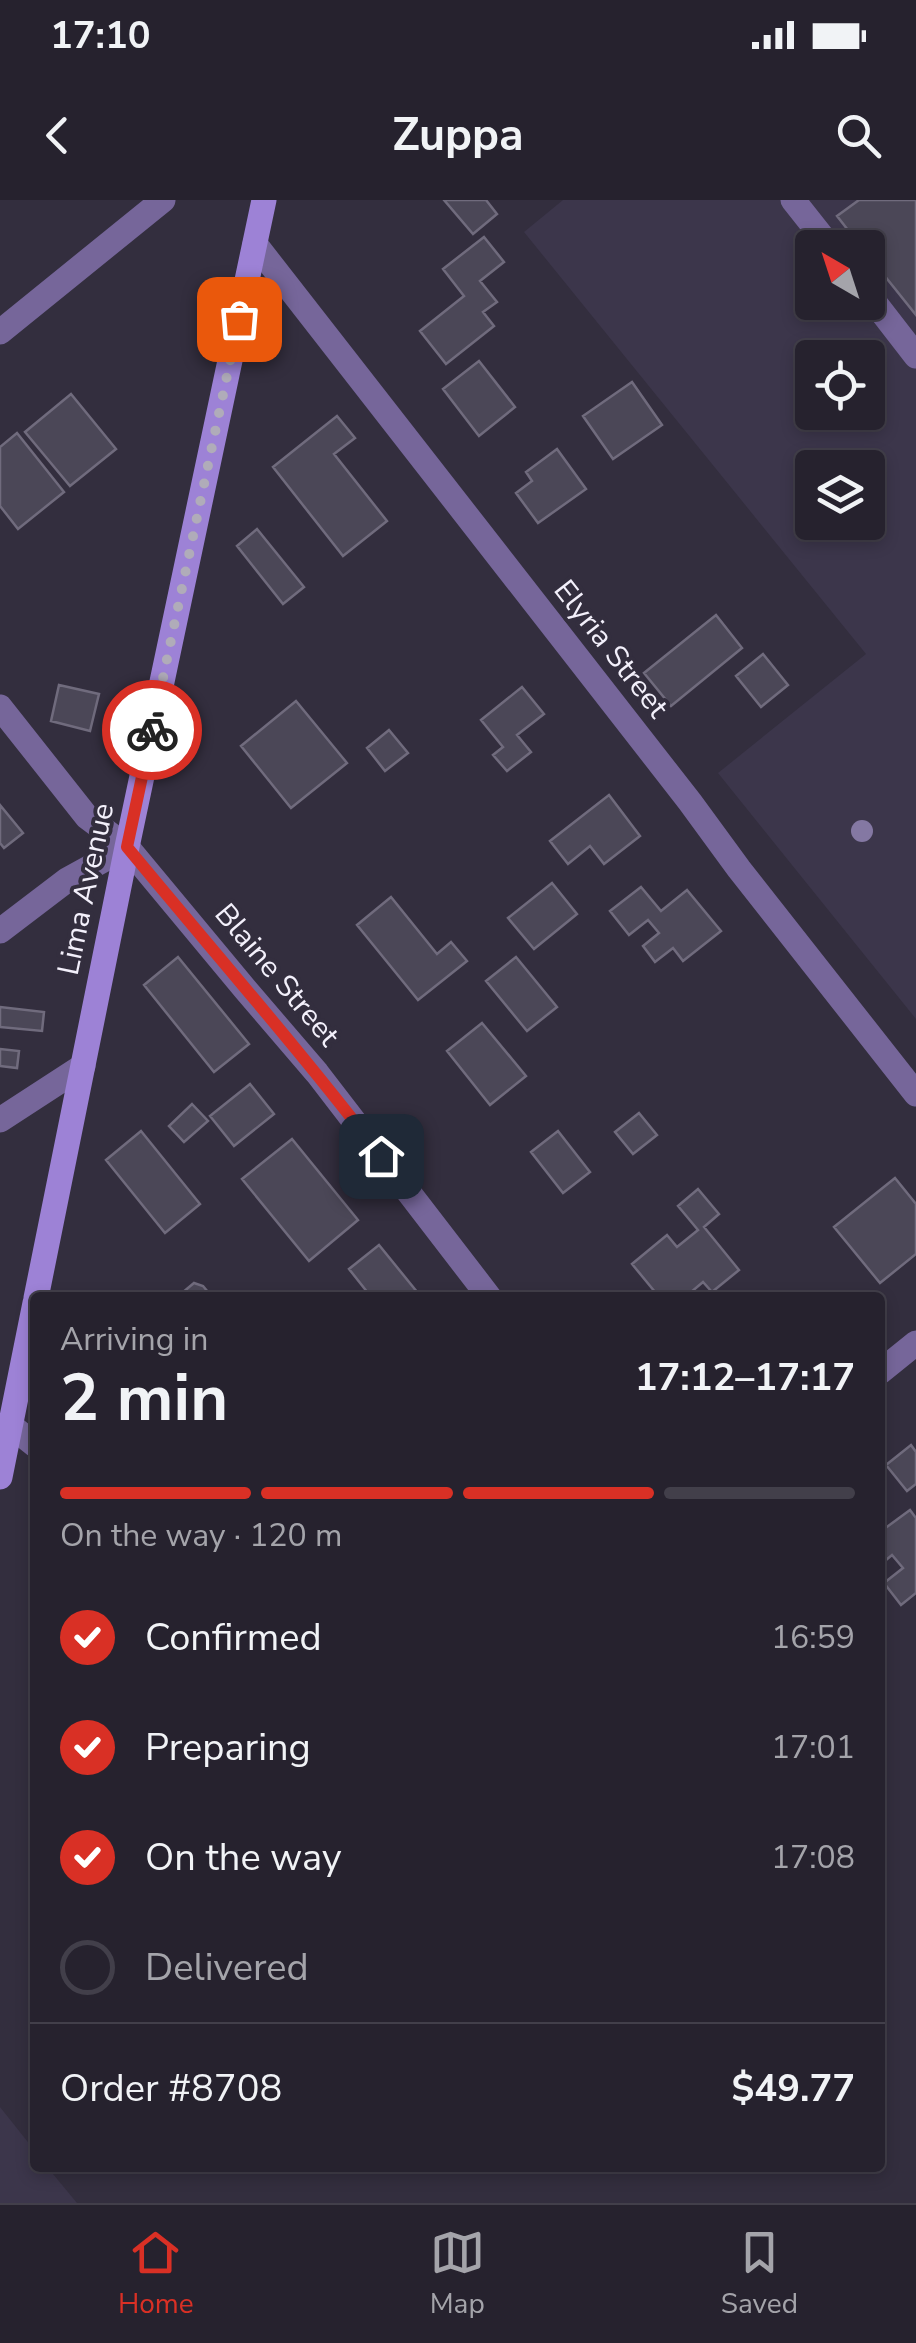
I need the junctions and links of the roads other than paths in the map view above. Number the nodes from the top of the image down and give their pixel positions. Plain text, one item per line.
1 (163, 200) edge
2 (264, 200) edge
3 (794, 200) edge
4 (817, 230) edge
5 (255, 244) junction
6 (885, 316) edge
7 (0, 332) edge
8 (916, 356) edge
9 (0, 707) edge
10 (127, 847) junction
11 (0, 931) edge
12 (82, 1066) junction
13 (916, 1094) edge
14 (0, 1120) edge
15 (38, 1292) edge
16 (485, 1292) edge
17 (30, 1325) edge
18 (916, 1344) edge
19 (885, 1368) edge
20 (5, 1430) edge
21 (30, 1442) edge
22 (0, 1477) edge

1 - 7 street
2 - 5 street, Lima Avenue
3 - 4 street
5 - 10 street, Lima Avenue
5 - 13 street, Elyria Street
6 - 8 street
9 - 10 street, Blaine Street
10 - 11 street
10 - 12 street, Lima Avenue
10 - 16 street, Blaine Street
12 - 14 street
12 - 15 street, Lima Avenue
17 - 20 street, Lima Avenue
18 - 19 street
20 - 21 street
20 - 22 street, Lima Avenue

